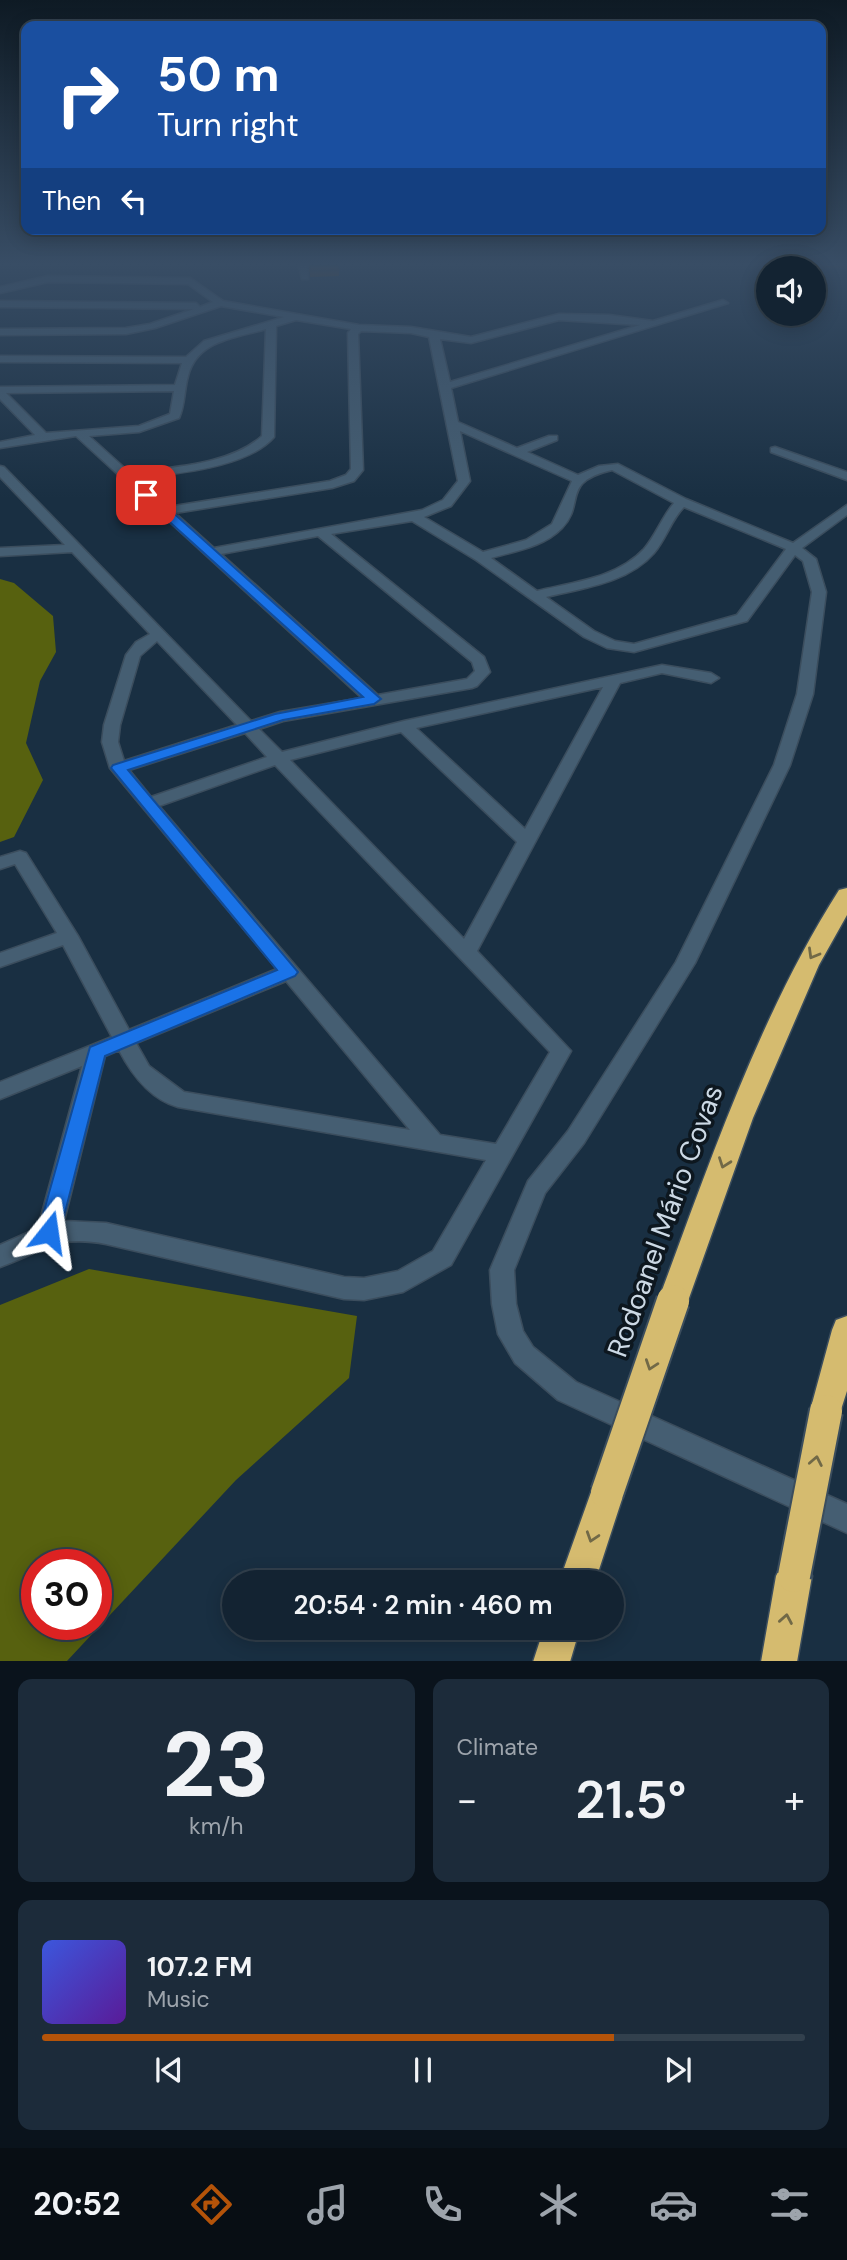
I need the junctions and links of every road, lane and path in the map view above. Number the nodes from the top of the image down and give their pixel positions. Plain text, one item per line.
1 (206, 344) edge
2 (271, 344) edge
3 (353, 344) edge
4 (436, 344) edge
5 (590, 344) edge
6 (0, 359) edge
7 (187, 360) junction
8 (446, 386) junction
9 (181, 388) junction
10 (0, 391) edge
11 (453, 424) junction
12 (78, 432) junction
13 (42, 436) junction
14 (553, 438) dead end
15 (0, 445) edge
16 (775, 450) dead end
17 (517, 452) junction
18 (0, 470) edge
19 (847, 476) edge
20 (128, 477) junction
21 (578, 480) junction
22 (7, 486) edge
23 (682, 502) junction
24 (847, 509) edge
25 (165, 512) junction
26 (415, 517) junction
27 (320, 532) junction
28 (75, 548) junction
29 (794, 548) junction
30 (0, 552) edge
31 (210, 553) junction
32 (481, 557) junction
33 (536, 596) junction
34 (159, 634) junction
35 (710, 678) dead end
36 (613, 682) junction
37 (374, 699) junction
38 (247, 726) junction
39 (404, 726) junction
40 (279, 759) junction
41 (118, 768) junction
42 (146, 804) junction
43 (527, 841) junction
44 (0, 863) edge
45 (847, 895) edge
46 (68, 936) junction
47 (467, 953) junction
48 (0, 960) edge
49 (289, 972) junction
50 (124, 1041) junction
51 (96, 1052) junction
52 (0, 1091) edge
53 (434, 1143) junction
54 (501, 1154) junction
55 (49, 1232) junction
56 (0, 1257) edge
57 (847, 1330) edge
58 (847, 1519) edge
59 (581, 1570) edge
60 (558, 1640) edge
61 (551, 1661) edge
62 (779, 1661) edge

1 - 7 street
2 - 20 street
3 - 25 street
4 - 8 street
5 - 8 street
6 - 7 street
7 - 9 street
8 - 11 street
9 - 10 street
9 - 12 street
10 - 13 street
11 - 17 street
11 - 26 street
12 - 13 street
12 - 20 street
13 - 15 street
14 - 17 street
16 - 19 street
17 - 21 street
18 - 22 street
20 - 25 street
21 - 23 street
21 - 32 street
22 - 28 street
23 - 29 street
23 - 33 street
24 - 29 street
25 - 31 street
26 - 27 street
26 - 32 street
27 - 31 street
27 - 37 street
28 - 30 street
28 - 34 street
29 - 33 street
29 - 58 street
31 - 37 street
32 - 33 street
34 - 38 street
34 - 41 street
35 - 36 street
36 - 39 street
36 - 43 street
37 - 38 street
38 - 40 street
38 - 41 street
39 - 40 street
39 - 43 street
40 - 42 street
40 - 47 street
41 - 42 street
42 - 49 street
43 - 47 street
44 - 46 street
45 -> 59 highway, Rodoanel Mário Covas, bridge
46 - 48 street
46 - 50 street
47 - 54 street
49 - 50 street
49 - 53 street
50 - 51 street
50 - 53 street
51 - 52 street
51 - 55 street
53 - 54 street
54 - 55 street
55 - 56 street
62 -> 57 highway, bridge
60 - 61 highway

